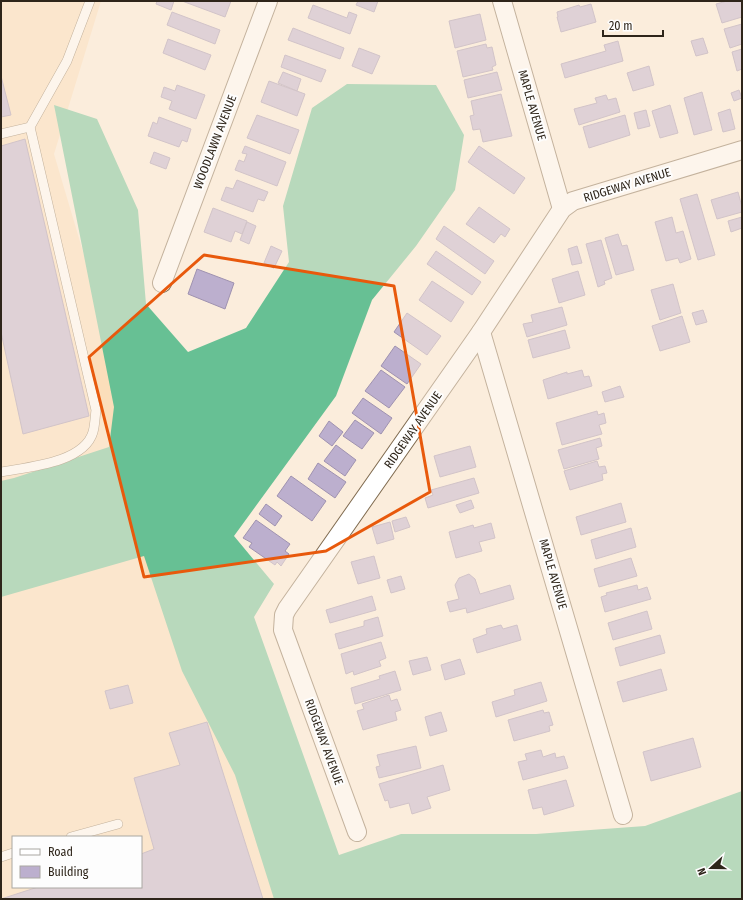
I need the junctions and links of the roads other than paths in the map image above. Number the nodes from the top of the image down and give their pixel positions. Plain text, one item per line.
1 (90, 1) edge
2 (268, 1) edge
3 (502, 1) edge
4 (30, 127) junction
5 (1, 134) edge
6 (742, 150) edge
7 (562, 209) junction
8 (162, 283) dead end
9 (481, 332) junction
10 (1, 472) edge
11 (623, 815) dead end
12 (118, 824) dead end
13 (357, 832) dead end
14 (75, 836) edge
15 (12, 853) edge
16 (1, 857) edge

1 - 4 lane
2 - 8 street, WOODLAWN AVENUE
3 - 7 street, MAPLE AVENUE
4 - 5 lane
4 - 10 lane
6 - 7 street, RIDGEWAY AVENUE
7 - 9 street, RIDGEWAY AVENUE
9 - 11 street, MAPLE AVENUE
9 - 13 street, RIDGEWAY AVENUE
12 - 14 lane
15 - 16 lane

